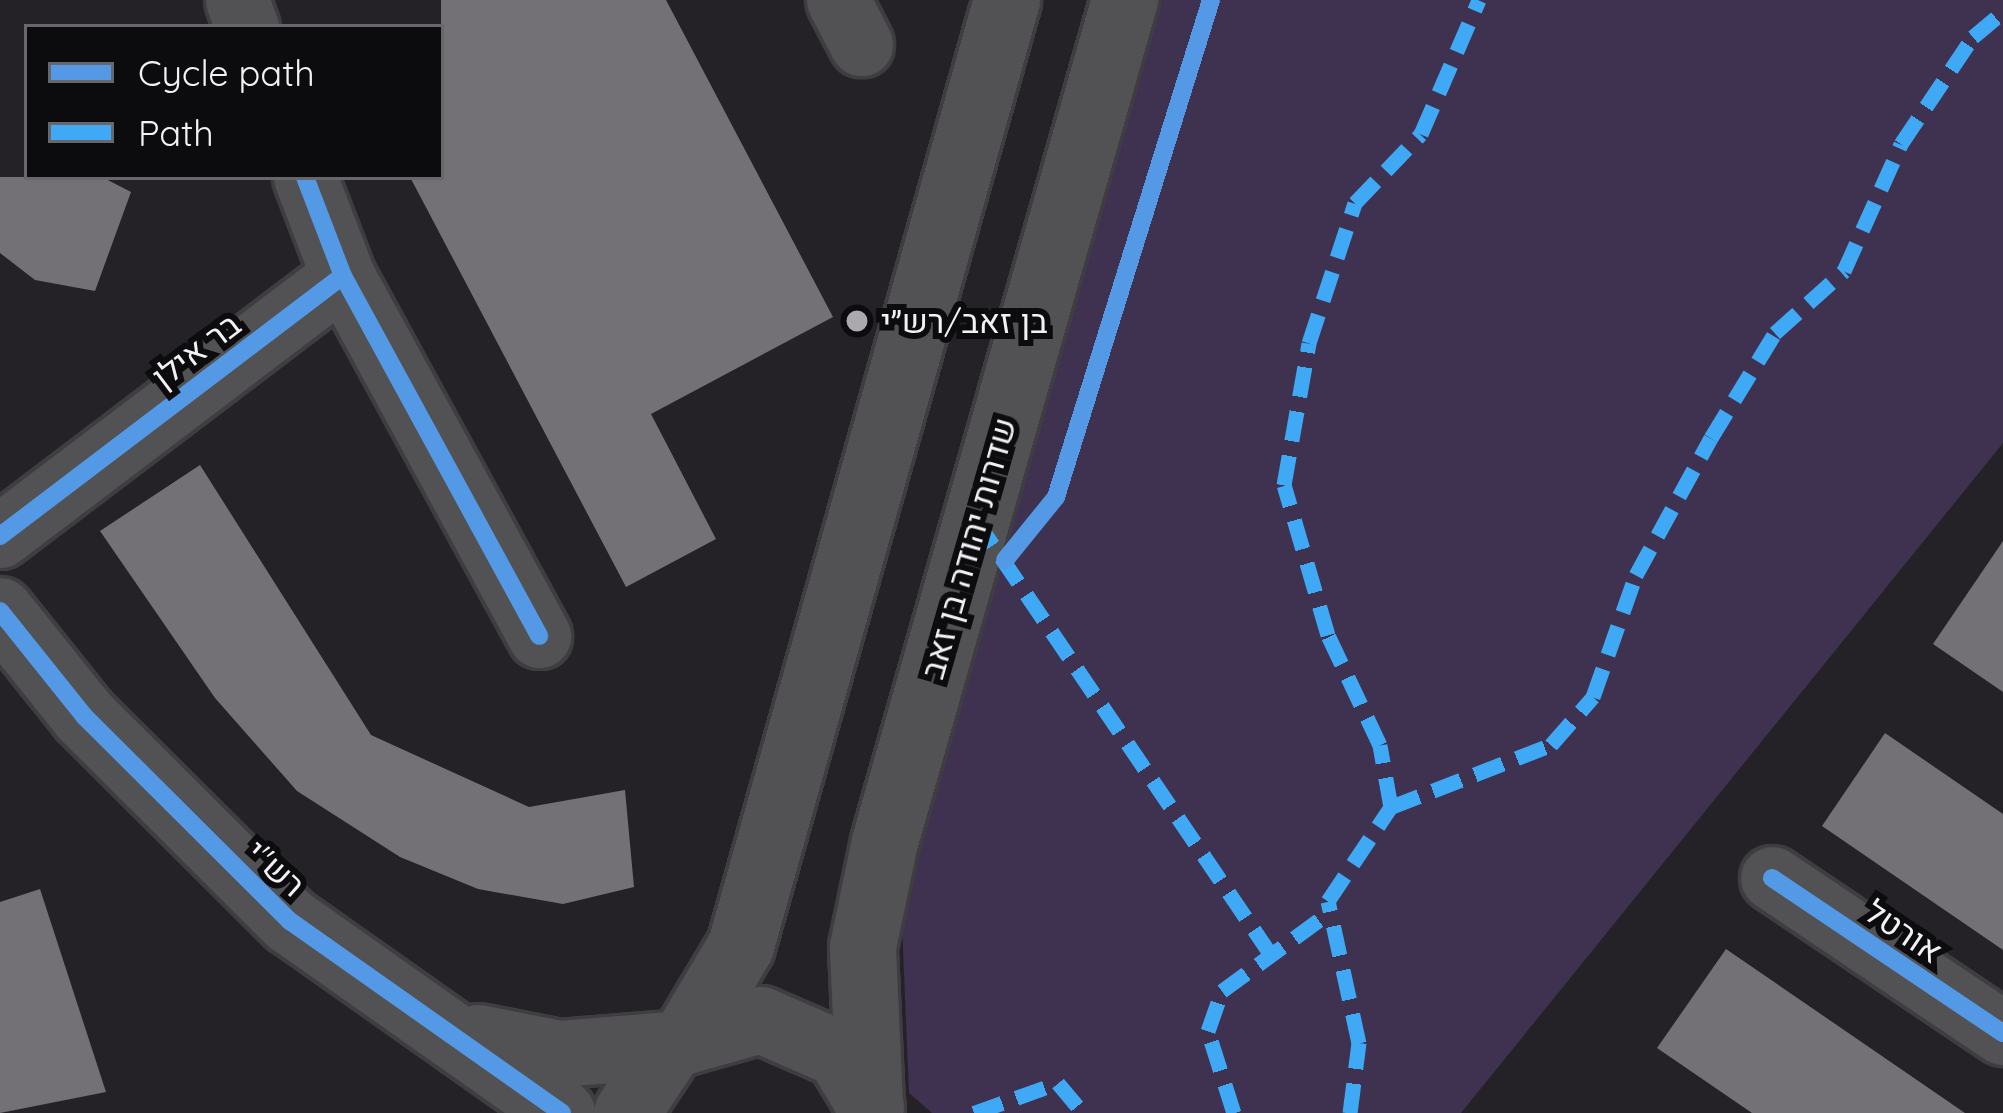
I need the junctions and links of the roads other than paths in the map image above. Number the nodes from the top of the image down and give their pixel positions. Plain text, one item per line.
1 (1007, 0) edge
2 (1125, 0) edge
3 (306, 180) edge
4 (343, 276) junction
5 (0, 536) edge
6 (0, 611) edge
7 (539, 636) dead end
8 (1772, 878) dead end
9 (442, 1023) junction
10 (2003, 1033) edge
11 (680, 1040) junction
12 (872, 1108) edge
13 (562, 1113) edge
14 (627, 1113) edge

1 - 11 main road
2 - 12 main road, שדרות יהודה בן זאב
3 - 4 street
4 - 5 street, בר אילן
4 - 7 street
6 - 9 main road, רש"י
8 - 10 street, אורטל
9 - 11 main road, רש"י
9 - 13 main road, רש"י
11 - 12 main road, רש"י
11 - 14 main road

